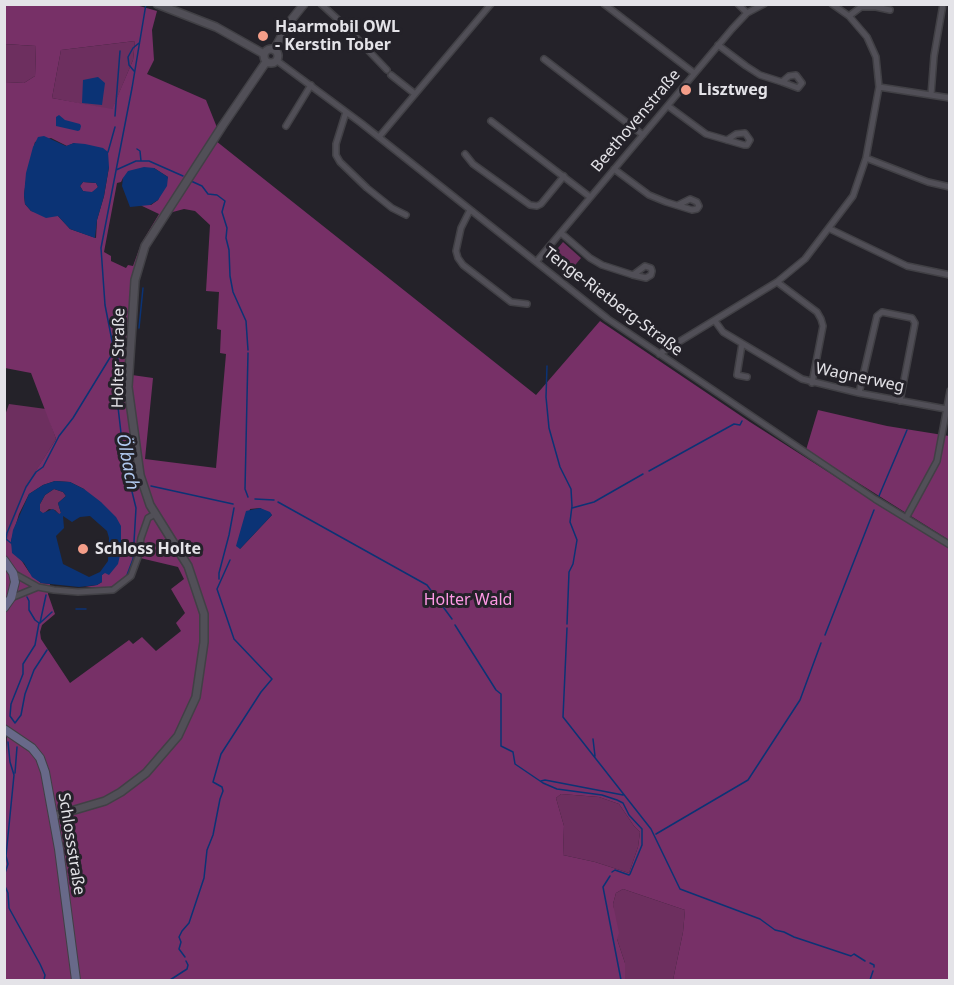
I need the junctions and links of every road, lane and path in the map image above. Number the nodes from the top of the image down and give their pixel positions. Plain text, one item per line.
1 (157, 4) edge
2 (304, 4) edge
3 (321, 4) edge
4 (491, 4) edge
5 (604, 4) edge
6 (738, 4) edge
7 (764, 4) edge
8 (832, 4) edge
9 (943, 4) edge
10 (890, 10) dead end
11 (747, 13) junction
12 (849, 16) junction
13 (718, 45) junction
14 (274, 50) junction
15 (265, 58) junction
16 (544, 59) dead end
17 (276, 60) junction
18 (694, 73) junction
19 (782, 82) dead end
20 (311, 85) junction
21 (879, 87) junction
22 (415, 94) junction
23 (931, 95) junction
24 (950, 98) edge
25 (668, 105) junction
26 (346, 112) junction
27 (491, 122) dead end
28 (286, 126) dead end
29 (643, 135) junction
30 (379, 137) junction
31 (727, 140) dead end
32 (465, 154) dead end
33 (866, 158) junction
34 (614, 169) junction
35 (564, 176) junction
36 (950, 187) edge
37 (590, 197) junction
38 (678, 205) dead end
39 (470, 210) junction
40 (406, 215) dead end
41 (830, 229) junction
42 (561, 233) junction
43 (536, 262) junction
44 (633, 274) dead end
45 (950, 274) edge
46 (777, 282) junction
47 (527, 304) dead end
48 (715, 321) junction
49 (742, 344) junction
50 (659, 354) junction
51 (747, 377) dead end
52 (812, 383) junction
53 (950, 391) edge
54 (859, 393) junction
55 (900, 401) junction
56 (946, 409) junction
57 (155, 514) junction
58 (906, 518) junction
59 (950, 544) edge
60 (4, 560) edge
61 (14, 573) junction
62 (38, 587) junction
63 (11, 598) junction
64 (4, 608) edge
65 (4, 729) edge
66 (54, 816) junction
67 (76, 981) edge

1 - 15 street
2 - 14 street
3 - 22 street
4 - 22 street
5 - 18 street
6 - 11 street
7 - 11 street, Beethovenstraße
8 - 12 street
9 - 23 street
10 - 12 street
11 - 13 street, Beethovenstraße
12 - 21 street
13 - 18 street, Beethovenstraße
13 - 19 street
14 - 15 street
14 - 17 street
15 - 17 street
15 - 57 street, Holter Straße
16 - 29 street
17 - 20 street, Tenge-Rietberg-Straße
18 - 25 street, Beethovenstraße
20 - 26 street, Tenge-Rietberg-Straße
20 - 28 street
21 - 23 street
21 - 33 street
22 - 30 street
23 - 24 street
25 - 29 street, Beethovenstraße
25 - 31 street
26 - 30 street, Tenge-Rietberg-Straße
26 - 40 street
27 - 35 street
29 - 34 street, Beethovenstraße
30 - 39 street, Tenge-Rietberg-Straße
32 - 35 street
33 - 36 street
33 - 41 street
34 - 37 street, Beethovenstraße
34 - 38 street
35 - 37 street
37 - 42 street, Beethovenstraße
39 - 43 street, Tenge-Rietberg-Straße
39 - 47 street
41 - 45 street
41 - 46 street
42 - 43 street, Beethovenstraße
42 - 44 street
43 - 50 street, Tenge-Rietberg-Straße
46 - 48 street
46 - 52 street
48 - 49 street, Wagnerweg
48 - 50 street
49 - 51 street
49 - 52 street, Wagnerweg
50 - 58 street, Tenge-Rietberg-Straße
52 - 54 street, Wagnerweg
53 - 56 street
54 - 55 street, Wagnerweg
54 - 55 street
55 - 56 street, Wagnerweg
56 - 58 street
57 - 62 street
57 - 66 street, Holter Straße
58 - 59 street, Tenge-Rietberg-Straße
60 - 61 main road
61 - 62 street
61 - 63 main road
62 - 63 street
63 - 64 main road
65 - 66 main road, Schlossstraße
66 - 67 main road, Schlossstraße

